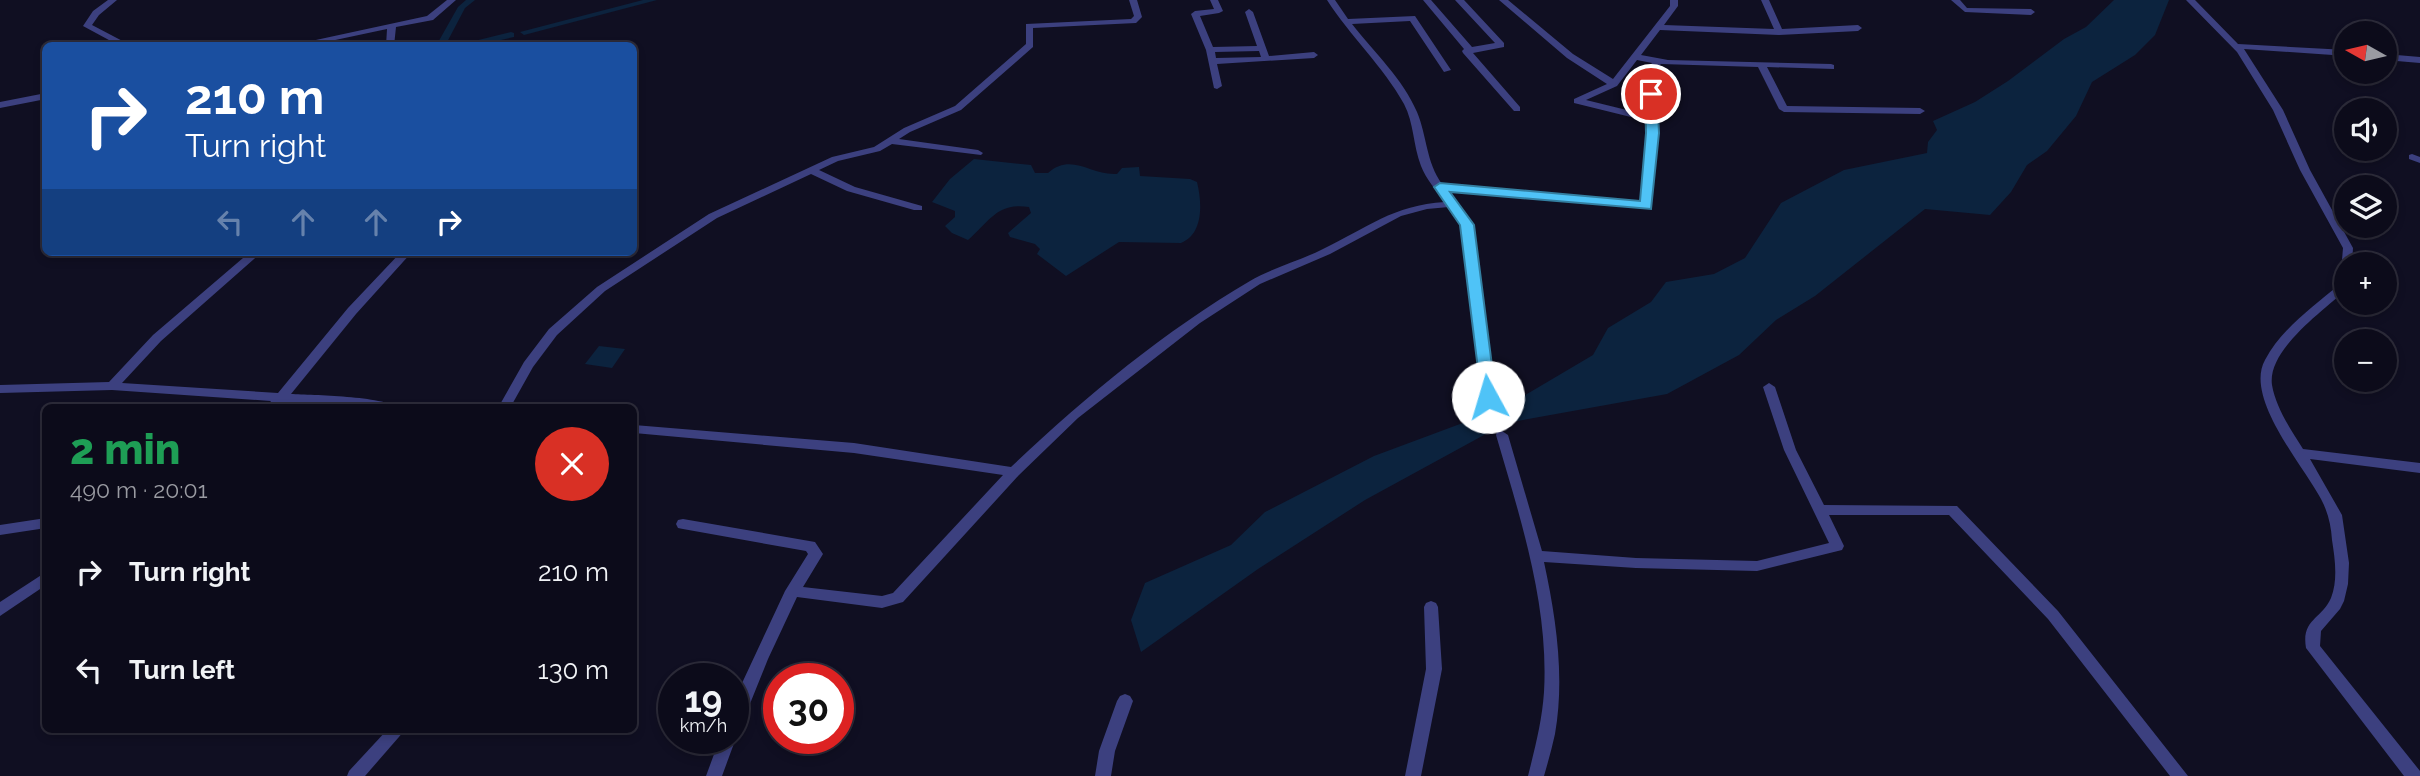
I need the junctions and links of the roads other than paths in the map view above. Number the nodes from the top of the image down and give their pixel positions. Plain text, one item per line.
1 (113, 0) edge
2 (452, 0) edge
3 (1133, 0) edge
4 (1214, 0) edge
5 (1331, 0) edge
6 (1427, 0) edge
7 (1459, 0) edge
8 (1503, 0) edge
9 (1674, 0) edge
10 (1765, 0) edge
11 (1955, 0) edge
12 (2190, 0) edge
13 (1249, 12) dead end
14 (2031, 12) dead end
15 (1348, 22) junction
16 (392, 25) junction
17 (1658, 27) junction
18 (1858, 27) dead end
19 (1779, 32) junction
20 (120, 42) edge
21 (311, 42) edge
22 (390, 42) edge
23 (2236, 46) junction
24 (1263, 48) junction
25 (1210, 50) junction
26 (1470, 51) junction
27 (2334, 52) edge
28 (1314, 55) dead end
29 (1636, 57) junction
30 (2398, 58) edge
31 (1266, 59) junction
32 (2420, 60) edge
33 (1213, 61) junction
34 (1658, 62) junction
35 (1761, 64) junction
36 (1830, 67) dead end
37 (1447, 70) dead end
38 (1614, 84) junction
39 (1217, 86) dead end
40 (42, 97) edge
41 (0, 105) edge
42 (1517, 109) dead end
43 (1920, 111) dead end
44 (1652, 119) junction
45 (891, 141) junction
46 (978, 153) dead end
47 (811, 170) junction
48 (1440, 187) junction
49 (1454, 204) junction
50 (918, 208) dead end
51 (252, 256) edge
52 (403, 256) edge
53 (112, 386) junction
54 (1769, 387) dead end
55 (0, 389) edge
56 (283, 397) junction
57 (1488, 397) dead end
58 (276, 404) edge
59 (352, 404) edge
60 (506, 404) edge
61 (637, 429) edge
62 (1502, 435) dead end
63 (2301, 453) junction
64 (2420, 468) edge
65 (1014, 472) junction
66 (1820, 510) junction
67 (42, 524) edge
68 (683, 524) dead end
69 (0, 530) edge
70 (1536, 556) junction
71 (42, 582) edge
72 (792, 591) junction
73 (1431, 607) dead end
74 (0, 610) edge
75 (749, 686) edge
76 (1125, 701) dead end
77 (394, 733) edge
78 (722, 754) edge
79 (355, 776) edge
80 (713, 776) edge
81 (1103, 776) edge
82 (1413, 776) edge
83 (1536, 776) edge
84 (2180, 776) edge
85 (2414, 776) edge

1 - 20 street
2 - 16 street
3 - 45 street
4 - 25 street
5 - 15 street
6 - 26 street
7 - 26 street
8 - 38 street
9 - 17 street
10 - 19 street
11 - 14 street
12 - 23 street
13 - 24 street
15 - 37 street
15 - 48 street
16 - 21 street
16 - 22 street
17 - 19 street
17 - 29 street
18 - 19 street
23 - 27 street
23 - 63 street
24 - 25 street
24 - 31 street
25 - 33 street
26 - 42 street
28 - 31 street
29 - 34 street
29 - 38 street
30 - 32 street
31 - 33 street
33 - 39 street
34 - 35 street
34 - 44 street
35 - 36 street
35 - 43 street
38 - 44 street
40 - 41 street
44 - 48 street
45 - 46 street
45 - 47 street
47 - 50 street
47 - 60 street
48 - 49 street
49 - 57 street
49 - 65 street
51 - 53 street
52 - 56 street
53 - 55 street
53 - 56 street
54 - 66 street
56 - 58 street
56 - 59 street
61 - 65 street
62 - 70 street
63 - 64 street
63 - 85 street
65 - 72 street
66 - 70 street
66 - 84 street
67 - 69 street
68 - 72 street
70 - 83 street
71 - 74 street
72 - 75 street
73 - 82 street
76 - 81 street
77 - 79 street
78 - 80 street

